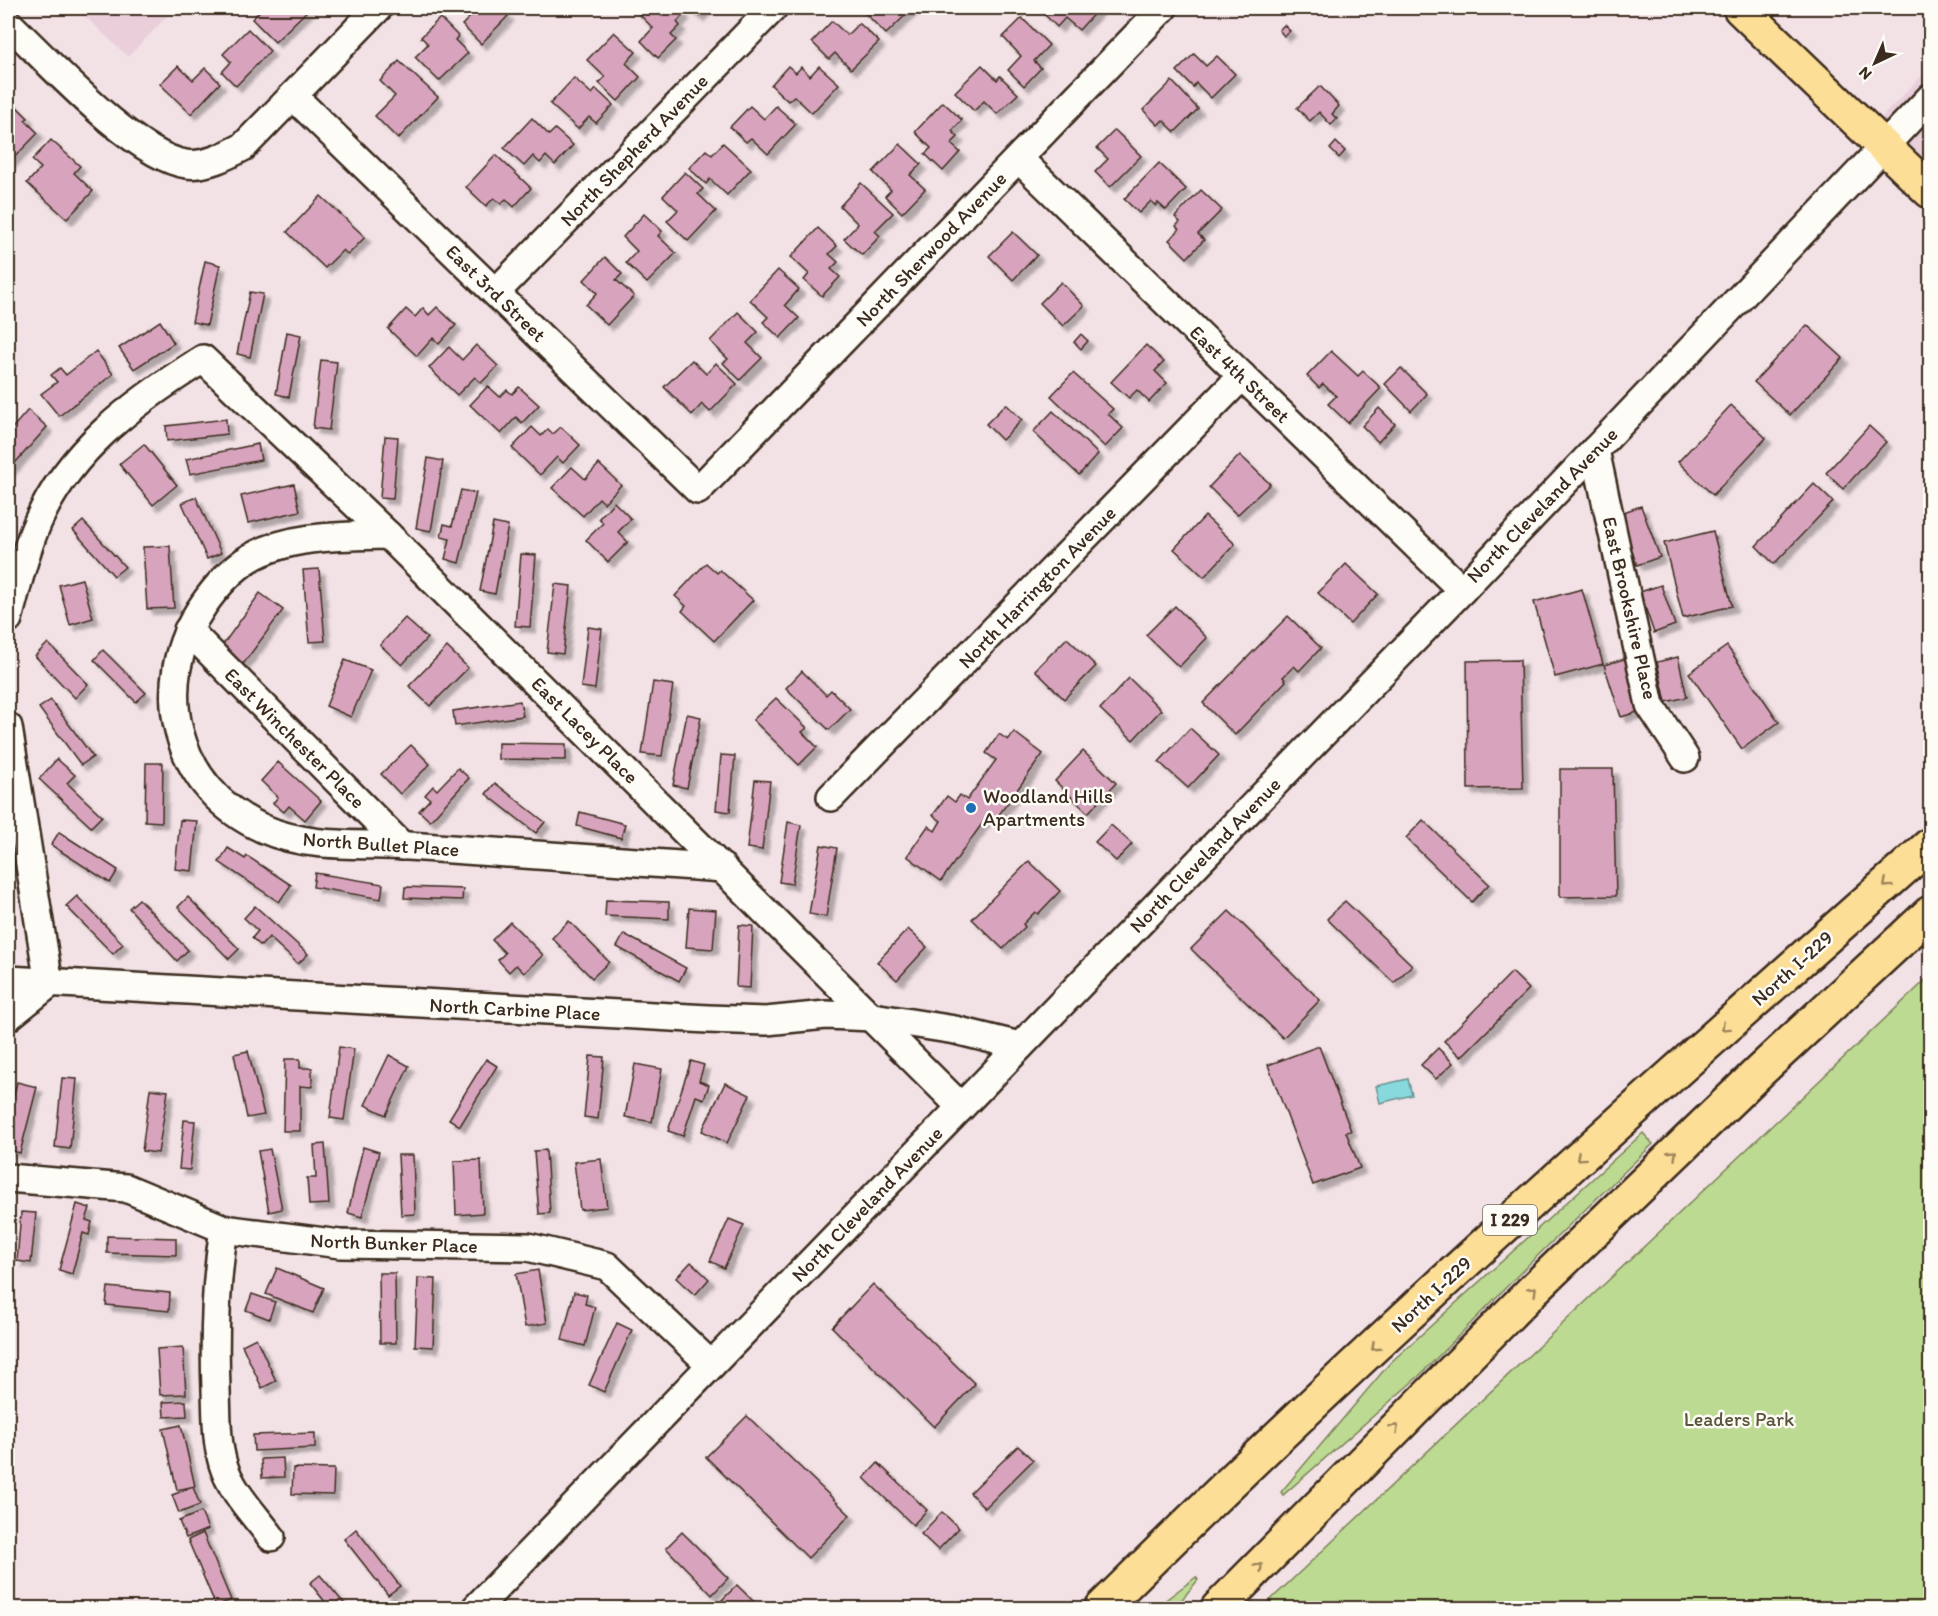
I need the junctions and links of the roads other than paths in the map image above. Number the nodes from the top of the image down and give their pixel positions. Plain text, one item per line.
1 (378, 8) edge
2 (773, 8) edge
3 (1163, 8) edge
4 (1740, 8) edge
5 (8, 23) edge
6 (292, 96) junction
7 (1930, 98) edge
8 (1884, 147) junction
9 (1018, 159) junction
10 (1930, 191) edge
11 (496, 292) junction
12 (1242, 376) junction
13 (1595, 450) junction
14 (698, 490) joint
15 (388, 535) junction
16 (1462, 590) junction
17 (8, 619) edge
18 (188, 630) junction
19 (8, 727) edge
20 (1685, 758) dead end
21 (831, 797) dead end
22 (1930, 845) edge
23 (402, 846) junction
24 (723, 868) junction
25 (1930, 913) edge
26 (8, 980) edge
27 (49, 984) junction
28 (8, 1017) edge
29 (873, 1017) junction
30 (1020, 1046) junction
31 (961, 1107) junction
32 (8, 1178) edge
33 (224, 1229) junction
34 (711, 1365) junction
35 (271, 1537) dead end
36 (476, 1608) edge
37 (1102, 1608) edge
38 (1218, 1608) edge

1 - 6 street
2 - 11 street, North Shepherd Avenue
3 - 9 street, North Sherwood Avenue
4 - 8 main road
5 - 6 street
6 - 11 street, East 3rd Street
7 - 8 street, North Cleveland Avenue
8 - 10 main road
8 - 13 street, North Cleveland Avenue
9 - 12 street, East 4th Street
9 - 14 street, North Sherwood Avenue
11 - 14 street, East 3rd Street
12 - 16 street, East 4th Street
12 - 21 street, North Harrington Avenue
13 - 16 street, North Cleveland Avenue
13 - 20 street, East Brookshire Place
15 - 17 street, East Lacey Place
15 - 18 street, North Bullet Place
15 - 24 street, East Lacey Place
16 - 30 street, North Cleveland Avenue
18 - 23 street, East Winchester Place
18 - 23 street, North Bullet Place
19 - 27 street
22 -> 37 main road, North I-229 / I 229
23 - 24 street, North Bullet Place
24 - 29 street, East Lacey Place
38 -> 25 main road
26 - 27 street, North Carbine Place
27 - 28 street
27 - 29 street, North Carbine Place
29 - 30 street, North Carbine Place
29 - 31 street, East Lacey Place
30 - 31 street, North Cleveland Avenue
31 - 34 street, North Cleveland Avenue
32 - 33 street, North Bunker Place
33 - 34 street, North Bunker Place
33 - 35 street
34 - 36 street, North Cleveland Avenue

